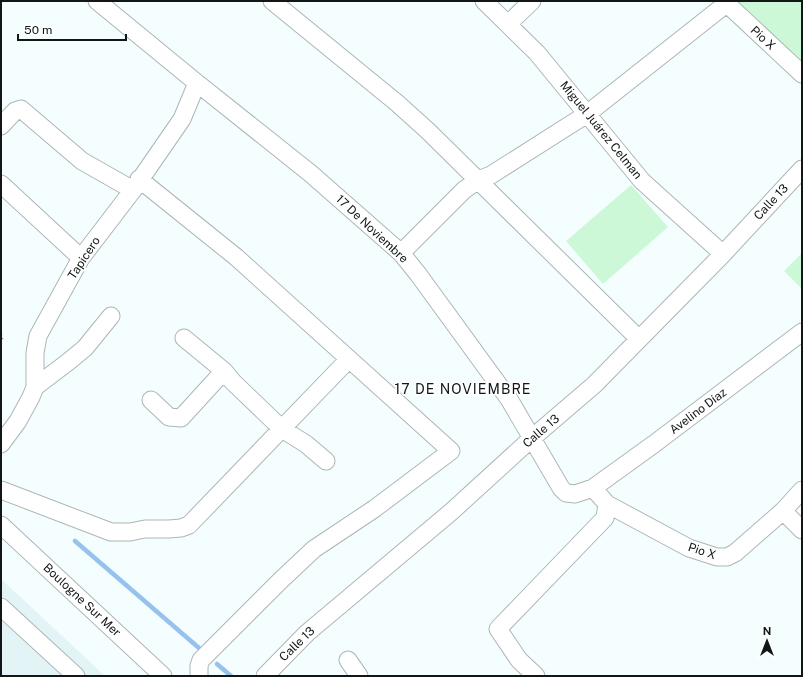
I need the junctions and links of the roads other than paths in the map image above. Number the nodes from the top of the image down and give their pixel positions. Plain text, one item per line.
1 (98, 1) edge
2 (272, 1) edge
3 (484, 1) edge
4 (532, 1) edge
5 (725, 2) edge
6 (508, 24) junction
7 (802, 74) edge
8 (197, 83) junction
9 (587, 114) junction
10 (1, 126) edge
11 (802, 169) edge
12 (478, 180) junction
13 (1, 184) edge
14 (136, 185) junction
15 (401, 254) junction
16 (723, 254) junction
17 (81, 258) junction
18 (111, 316) dead end
19 (802, 332) edge
20 (184, 338) dead end
21 (639, 339) junction
22 (349, 359) junction
23 (224, 371) junction
24 (35, 387) junction
25 (151, 400) dead end
26 (282, 429) junction
27 (532, 439) junction
28 (1, 444) edge
29 (326, 461) dead end
30 (593, 488) junction
31 (1, 490) edge
32 (802, 490) edge
33 (607, 504) junction
34 (783, 510) junction
35 (1, 525) edge
36 (802, 530) edge
37 (1, 607) edge
38 (348, 660) dead end
39 (76, 676) edge
40 (163, 676) edge
41 (199, 676) edge
42 (265, 676) edge
43 (359, 676) edge
44 (536, 676) edge

1 - 8 street, 17 De Noviembre
2 - 12 street
3 - 6 street, Miguel Juárez Celman
4 - 6 street
5 - 7 street, Pio X
5 - 9 street
6 - 9 street, Miguel Juárez Celman
8 - 14 street, Tapicero
8 - 15 street, 17 De Noviembre
9 - 12 street
9 - 16 street, Miguel Juárez Celman
10 - 14 street
11 - 16 street, Calle 13
12 - 15 street
12 - 21 street
13 - 17 street
14 - 17 street, Tapicero
14 - 22 street
15 - 27 street, 17 De Noviembre
16 - 21 street, Calle 13
17 - 24 street, Tapicero
18 - 24 street
19 - 30 street, Avelino Díaz
20 - 23 street
21 - 27 street, Calle 13
22 - 26 street
22 - 41 street
23 - 25 street
23 - 26 street
24 - 28 street, Tapicero
26 - 29 street
26 - 31 street
27 - 30 street, 17 De Noviembre
27 - 42 street, Calle 13
30 - 33 street, Pio X
32 - 34 street, Pio X
33 - 34 street, Pio X
33 - 44 street
34 - 36 street
35 - 40 street, Boulogne Sur Mer
37 - 39 street
38 - 43 street

